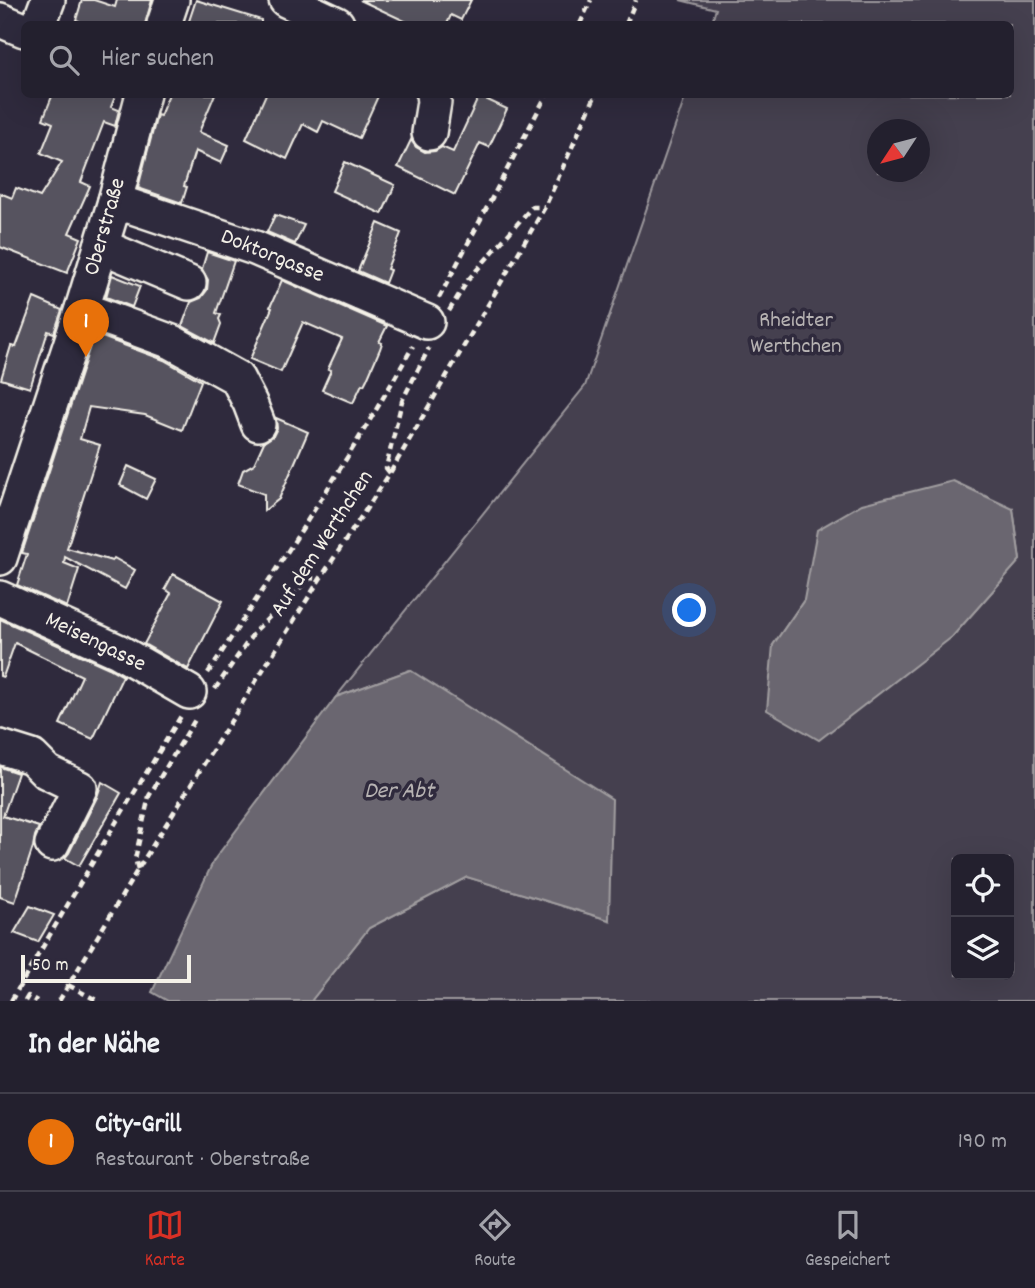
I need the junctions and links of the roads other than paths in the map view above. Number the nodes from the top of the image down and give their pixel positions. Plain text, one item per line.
1 (48, 0) edge
2 (172, 0) edge
3 (286, 0) edge
4 (0, 20) edge
5 (40, 21) edge
6 (165, 21) edge
7 (331, 21) edge
8 (21, 29) edge
9 (142, 98) edge
10 (434, 98) edge
11 (429, 133) dead end
12 (115, 201) junction
13 (101, 246) junction
14 (189, 283) dead end
15 (82, 309) junction
16 (433, 325) road end
17 (258, 424) dead end
18 (0, 558) edge
19 (0, 597) edge
20 (196, 696) road end
21 (0, 747) edge
22 (52, 844) dead end

1 - 5 street
2 - 6 street
3 - 7 street
4 - 8 street
9 - 12 street, Oberstraße
10 - 11 street
12 - 13 street, Oberstraße
12 - 16 street, Doktorgasse
13 - 14 street
13 - 15 street, Oberstraße
15 - 17 street
15 - 18 street, Oberstraße
19 - 20 street, Meisengasse
21 - 22 street

